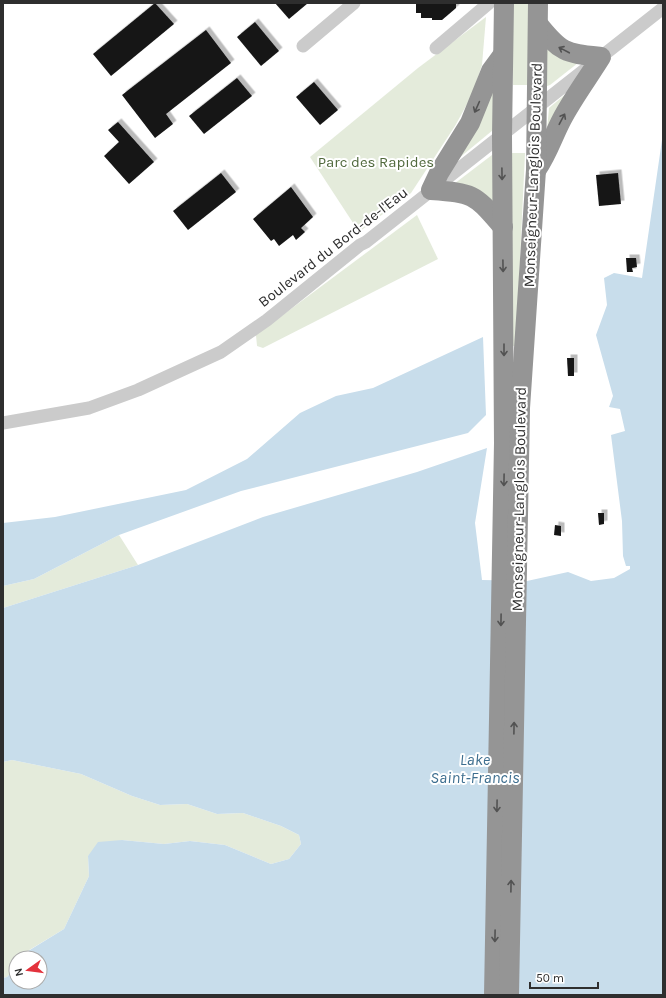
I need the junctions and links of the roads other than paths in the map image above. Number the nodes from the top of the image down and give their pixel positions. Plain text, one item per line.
1 (354, 3) edge
2 (489, 3) edge
3 (504, 3) edge
4 (538, 3) edge
5 (663, 8) edge
6 (538, 24) junction
7 (303, 46) dead end
8 (436, 48) dead end
9 (503, 54) junction
10 (601, 57) junction
11 (538, 105) junction
12 (502, 135) junction
13 (536, 170) junction
14 (431, 190) junction
15 (503, 227) junction
16 (3, 423) edge
17 (509, 581) junction
18 (494, 995) edge
19 (508, 995) edge

1 - 7 street
2 - 8 street
3 - 9 highway, Monseigneur-Langlois Boulevard
4 - 6 highway, Monseigneur-Langlois Boulevard
5 - 10 street, Boulevard du Bord-de-l'Eau
10 -> 6 highway
6 - 11 highway, Monseigneur-Langlois Boulevard
9 - 12 highway, Monseigneur-Langlois Boulevard
9 -> 14 highway
10 - 11 street, Boulevard du Bord-de-l'Eau
13 -> 10 highway
11 - 12 street, Boulevard du Bord-de-l'Eau
11 - 13 highway, Monseigneur-Langlois Boulevard
12 - 14 street, Boulevard du Bord-de-l'Eau
12 -> 15 highway, Monseigneur-Langlois Boulevard
13 - 17 highway, Monseigneur-Langlois Boulevard
14 - 15 highway
14 - 16 street, Boulevard du Bord-de-l'Eau
15 -> 17 highway, Monseigneur-Langlois Boulevard
17 -> 18 highway, Monseigneur-Langlois Boulevard
19 -> 17 highway, Monseigneur-Langlois Boulevard

